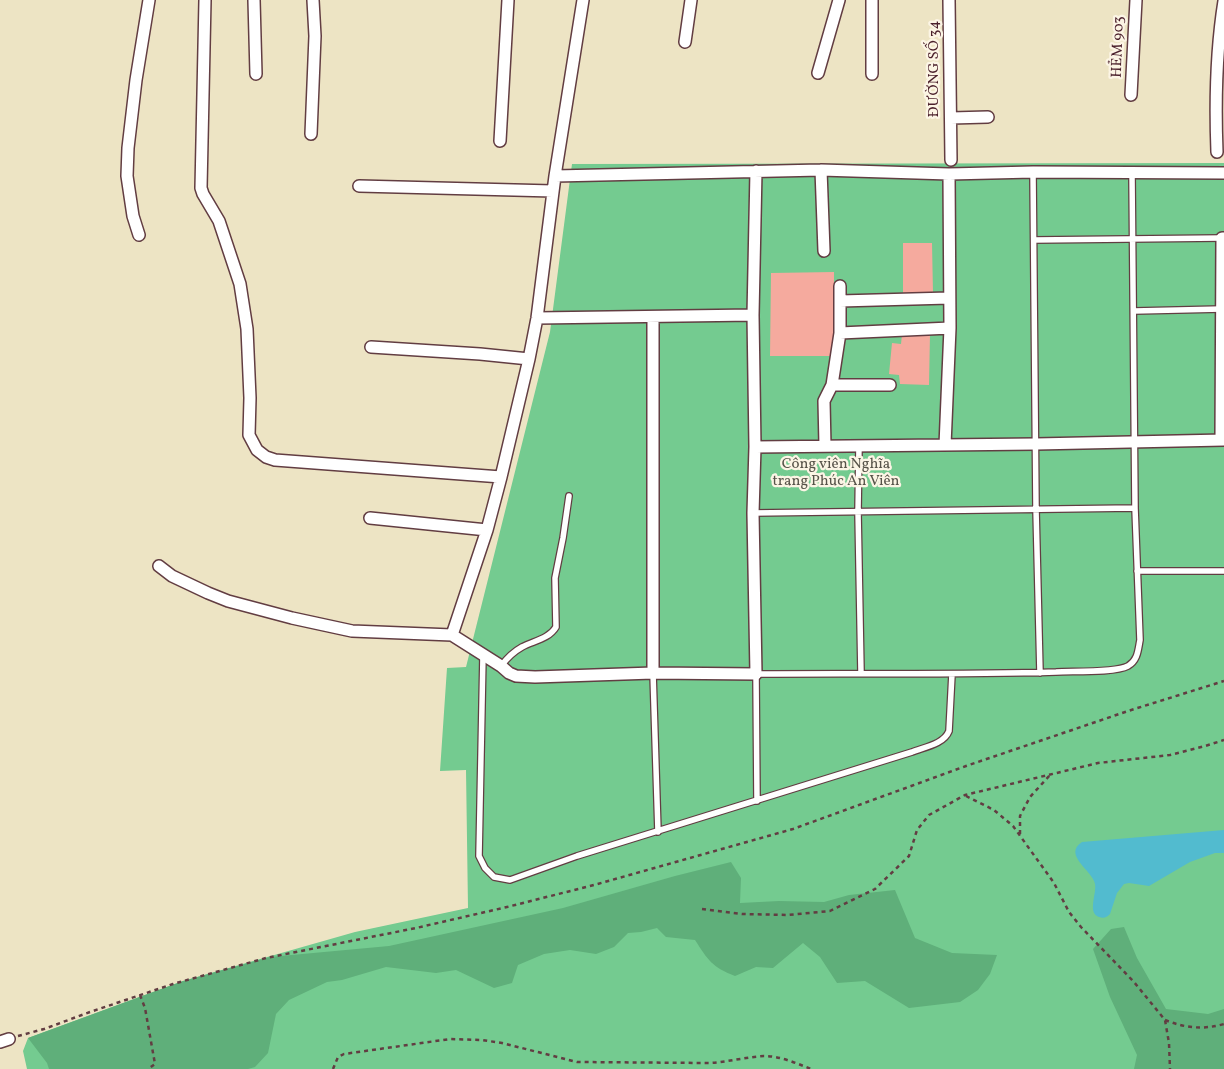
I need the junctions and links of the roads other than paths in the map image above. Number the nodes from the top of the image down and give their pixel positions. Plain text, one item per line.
1 (149, 0) edge
2 (205, 0) edge
3 (254, 0) edge
4 (313, 0) edge
5 (508, 0) edge
6 (583, 0) edge
7 (691, 0) edge
8 (839, 0) edge
9 (872, 0) edge
10 (949, 0) edge
11 (1136, 0) edge
12 (1224, 1) edge
13 (685, 42) dead end
14 (818, 73) dead end
15 (256, 74) dead end
16 (872, 74) dead end
17 (1132, 95) dead end
18 (988, 117) dead end
19 (951, 118) junction
20 (311, 134) dead end
21 (500, 141) dead end
22 (1217, 152) dead end
23 (951, 160) dead end
24 (821, 170) junction
25 (756, 171) junction
26 (1033, 172) junction
27 (1224, 173) edge
28 (949, 174) junction
29 (1132, 174) junction
30 (555, 176) junction
31 (359, 186) dead end
32 (553, 191) junction
33 (139, 235) dead end
34 (1132, 238) junction
35 (1223, 238) edge
36 (1034, 240) junction
37 (824, 252) dead end
38 (840, 286) dead end
39 (949, 298) junction
40 (840, 301) junction
41 (1223, 309) edge
42 (1134, 311) junction
43 (753, 315) junction
44 (537, 318) junction
45 (653, 318) junction
46 (950, 328) junction
47 (840, 333) junction
48 (371, 347) dead end
49 (529, 359) junction
50 (1223, 370) edge
51 (832, 385) junction
52 (890, 385) dead end
53 (1222, 440) edge
54 (1134, 441) junction
55 (1036, 444) junction
56 (945, 445) junction
57 (824, 446) junction
58 (859, 446) junction
59 (755, 447) junction
60 (501, 477) junction
61 (569, 496) dead end
62 (1135, 508) junction
63 (1036, 509) junction
64 (858, 512) junction
65 (753, 513) junction
66 (370, 518) dead end
67 (487, 530) junction
68 (159, 566) dead end
69 (1137, 571) junction
70 (1224, 571) edge
71 (452, 635) junction
72 (483, 655) junction
73 (501, 666) junction
74 (1040, 672) junction
75 (653, 673) junction
76 (756, 674) junction
77 (861, 674) junction
78 (952, 674) junction
79 (757, 801) junction
80 (658, 832) junction

1 - 33 street
2 - 60 street
3 - 15 street
4 - 20 street
5 - 21 street
6 - 30 street
7 - 13 street
8 - 14 street
9 - 16 street
10 - 19 street, ĐƯỜNG SỐ 34
11 - 17 street, HẺM 903
12 - 22 street
18 - 19 street
19 - 23 street, ĐƯỜNG SỐ 34
24 - 25 street
24 - 28 street
24 - 37 street
25 - 30 street
25 - 43 street
26 - 28 street
26 - 29 street
26 - 36 lane
27 - 29 street
28 - 39 street
29 - 34 lane
30 - 32 street
31 - 32 street
32 - 44 street
34 - 35 lane
34 - 36 lane
34 - 42 lane
35 - 41 street
36 - 55 lane
38 - 40 street
39 - 40 street
39 - 46 street
40 - 47 street
41 - 42 lane
41 - 50 street
42 - 54 lane
43 - 45 street
43 - 59 street
44 - 45 street
44 - 49 street
45 - 75 street
46 - 47 street
46 - 56 street
47 - 51 street
48 - 49 street
49 - 60 street
50 - 53 street
51 - 52 street
51 - 57 street
53 - 54 street
54 - 55 street
54 - 62 lane
55 - 56 street
55 - 63 lane
56 - 58 street
57 - 58 street
57 - 59 street
58 - 64 lane
59 - 65 street
60 - 67 street
61 - 73 lane
62 - 63 lane
62 - 69 lane
63 - 64 lane
63 - 74 lane
64 - 65 lane
64 - 77 lane
65 - 76 street
66 - 67 street
67 - 71 street
68 - 71 street
69 - 70 lane
69 - 74 lane
71 - 72 street
72 - 73 street
72 - 80 lane
73 - 75 street
74 - 78 lane
75 - 76 street
75 - 80 lane
76 - 77 lane
76 - 79 lane
77 - 78 lane
78 - 79 lane
79 - 80 lane

